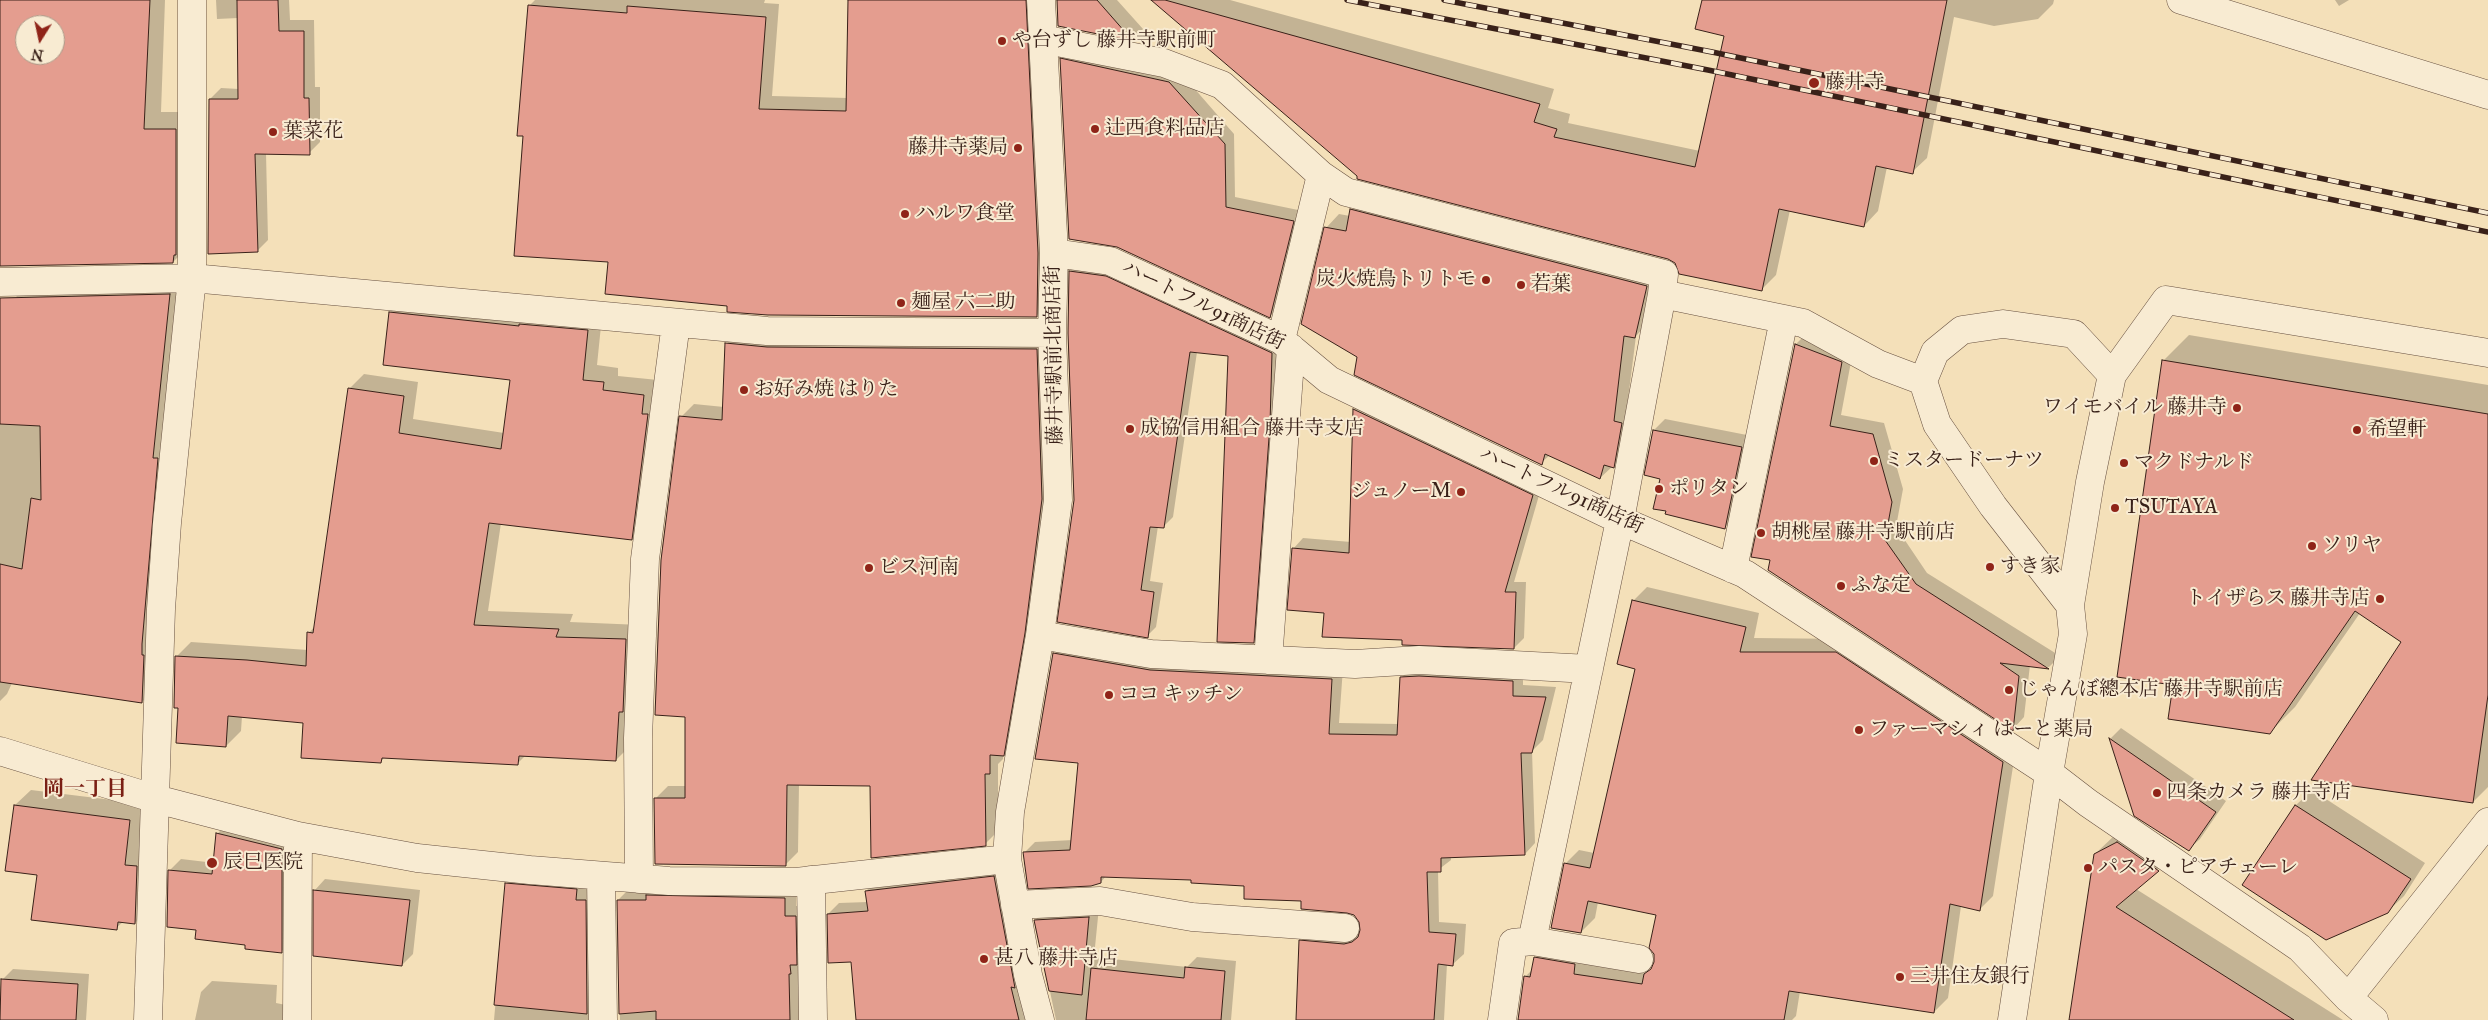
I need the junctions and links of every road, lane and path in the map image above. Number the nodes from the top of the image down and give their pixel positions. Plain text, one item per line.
1 (192, 0) edge
2 (1041, 0) edge
3 (2181, 0) edge
4 (1042, 39) junction
5 (2488, 95) edge
6 (1321, 175) junction
7 (1054, 253) junction
8 (192, 278) junction
9 (0, 282) edge
10 (1662, 294) junction
11 (1784, 319) junction
12 (676, 323) junction
13 (1052, 333) junction
14 (1286, 344) junction
15 (2488, 353) edge
16 (2112, 375) junction
17 (1923, 382) junction
18 (1620, 520) junction
19 (1734, 569) junction
20 (2070, 605) junction
21 (1040, 634) junction
22 (1268, 660) junction
23 (1589, 669) junction
24 (0, 751) edge
25 (2049, 773) junction
26 (156, 798) junction
27 (2488, 822) edge
28 (298, 836) junction
29 (1007, 859) junction
30 (601, 876) junction
31 (639, 879) junction
32 (811, 880) junction
33 (1015, 905) junction
34 (1345, 928) dead end
35 (1532, 940) junction
36 (1639, 960) dead end
37 (2348, 998) junction
38 (297, 1019) edge
39 (148, 1020) edge
40 (603, 1020) edge
41 (813, 1020) edge
42 (1040, 1020) edge
43 (1502, 1020) edge
44 (2012, 1020) edge
45 (2374, 1020) edge

1 - 8 street
2 - 4 street, 藤井寺駅前北商店街
3 - 5 street
4 - 6 street
4 - 7 street, 藤井寺駅前北商店街
6 - 10 street
6 - 14 street
7 - 13 street, 藤井寺駅前北商店街
7 - 14 street, ハートフル91商店街
8 - 9 street
8 - 12 street
8 - 26 street
10 - 11 street
10 - 18 street
11 - 17 street
11 - 19 street
12 - 13 street
12 - 31 street
13 - 21 street, 藤井寺駅前北商店街
14 - 18 street, ハートフル91商店街
14 - 22 street
15 - 16 street
16 - 17 street
16 - 20 street
17 - 20 street
18 - 19 street, ハートフル91商店街
18 - 23 street
19 - 25 street, ハートフル91商店街
20 - 25 street
21 - 22 street
21 - 29 street, 藤井寺駅前北商店街
22 - 23 street
23 - 35 street
24 - 26 street
25 - 37 street, ハートフル91商店街
25 - 44 street
26 - 28 street
26 - 39 street
27 - 37 street
28 - 30 street
28 - 38 street
29 - 32 street
29 - 33 street, 藤井寺駅前北商店街
30 - 31 street
30 - 40 street
31 - 32 street
32 - 41 street
33 - 34 street
33 - 42 street, 藤井寺駅前北商店街
35 - 36 street
35 - 43 street
37 - 45 street, ハートフル91商店街

